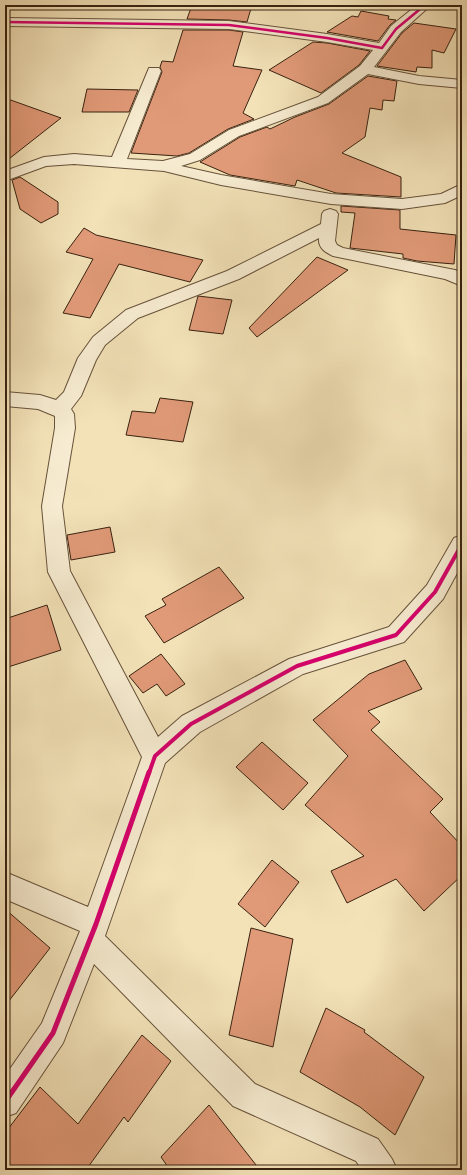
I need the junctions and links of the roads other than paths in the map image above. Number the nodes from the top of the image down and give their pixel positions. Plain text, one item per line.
1 (425, 5) edge
2 (54, 11) dead end
3 (5, 22) edge
4 (46, 22) junction
5 (382, 48) junction
6 (365, 69) junction
7 (154, 71) dead end
8 (462, 84) edge
9 (118, 162) junction
10 (164, 166) junction
11 (5, 176) edge
12 (462, 188) edge
13 (331, 199) junction
14 (329, 226) junction
15 (462, 280) edge
16 (7, 403) edge
17 (60, 408) junction
18 (462, 544) edge
19 (155, 756) junction
20 (5, 885) edge
21 (93, 932) junction
22 (5, 1102) edge
23 (381, 1170) edge

1 - 5 street
2 - 4 street
3 - 4 street
4 - 5 street
5 - 6 street
6 - 8 street
6 - 10 street
7 - 9 street
9 - 10 street
9 - 11 street
10 - 13 street
12 - 13 street
13 - 14 street
14 - 15 street
14 - 17 street
16 - 17 street
17 - 19 street
18 - 19 street
19 - 21 street
20 - 21 street
21 - 22 street
21 - 23 street

